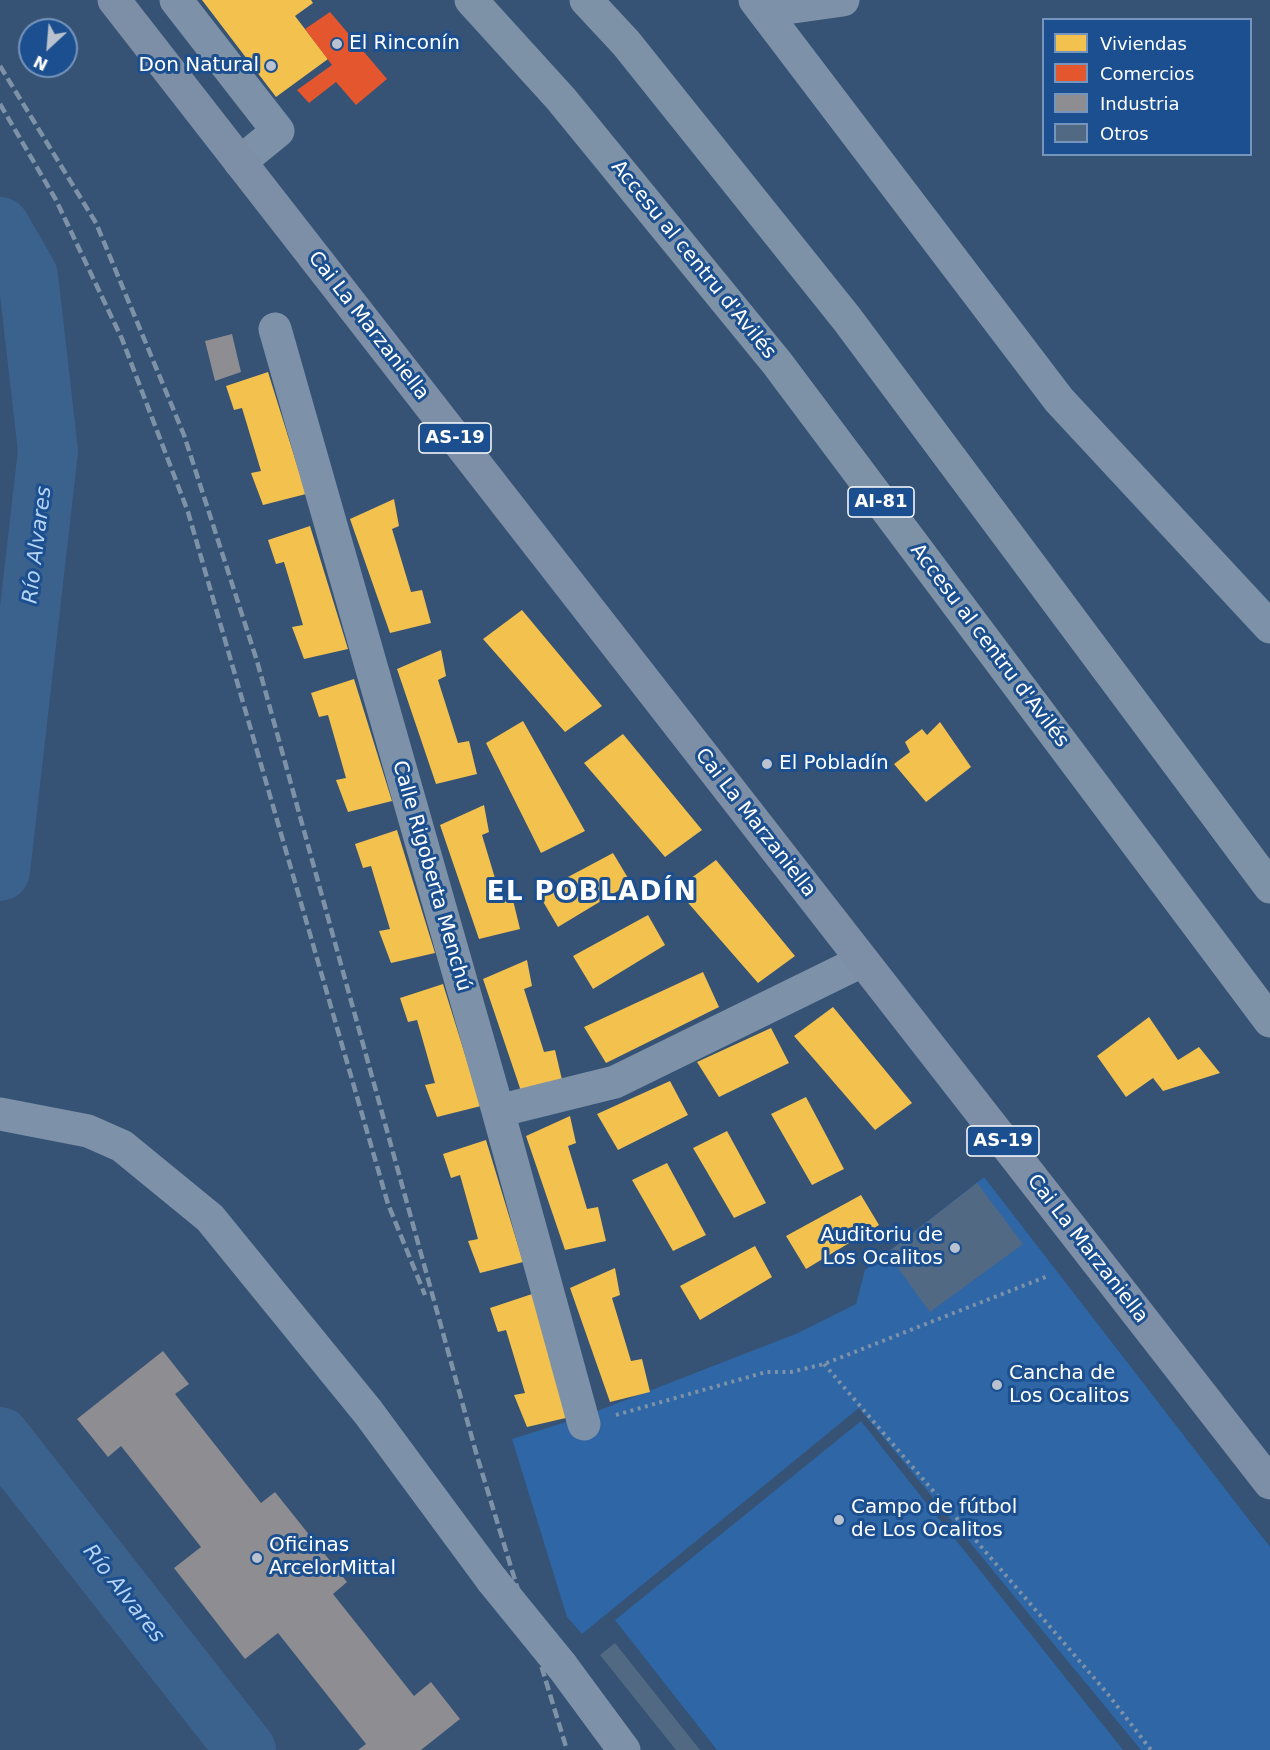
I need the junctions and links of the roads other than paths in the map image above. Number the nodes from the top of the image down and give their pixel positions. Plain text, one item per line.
1 (114, 0) edge
2 (176, 0) edge
3 (471, 0) edge
4 (586, 0) edge
5 (843, 0) edge
6 (760, 5) edge
7 (240, 162) junction
8 (275, 329) dead end
9 (1270, 627) edge
10 (1270, 888) edge
11 (862, 961) junction
12 (1270, 1021) edge
13 (498, 1112) junction
14 (0, 1114) edge
15 (584, 1424) road end
16 (1270, 1483) edge
17 (624, 1750) edge

1 - 7 main road, Cai La Marzaniella / AS-19
2 - 7 street
3 - 12 highway, Accesu al centru d'Avilés / AI-81
4 - 10 highway
5 - 6 street
6 - 9 street
7 - 11 main road, Cai La Marzaniella / AS-19
8 - 13 street, Calle Rigoberta Menchú
11 - 13 street
11 - 16 main road, Cai La Marzaniella / AS-19
13 - 15 street, Calle Rigoberta Menchú
14 - 17 street, bridge

